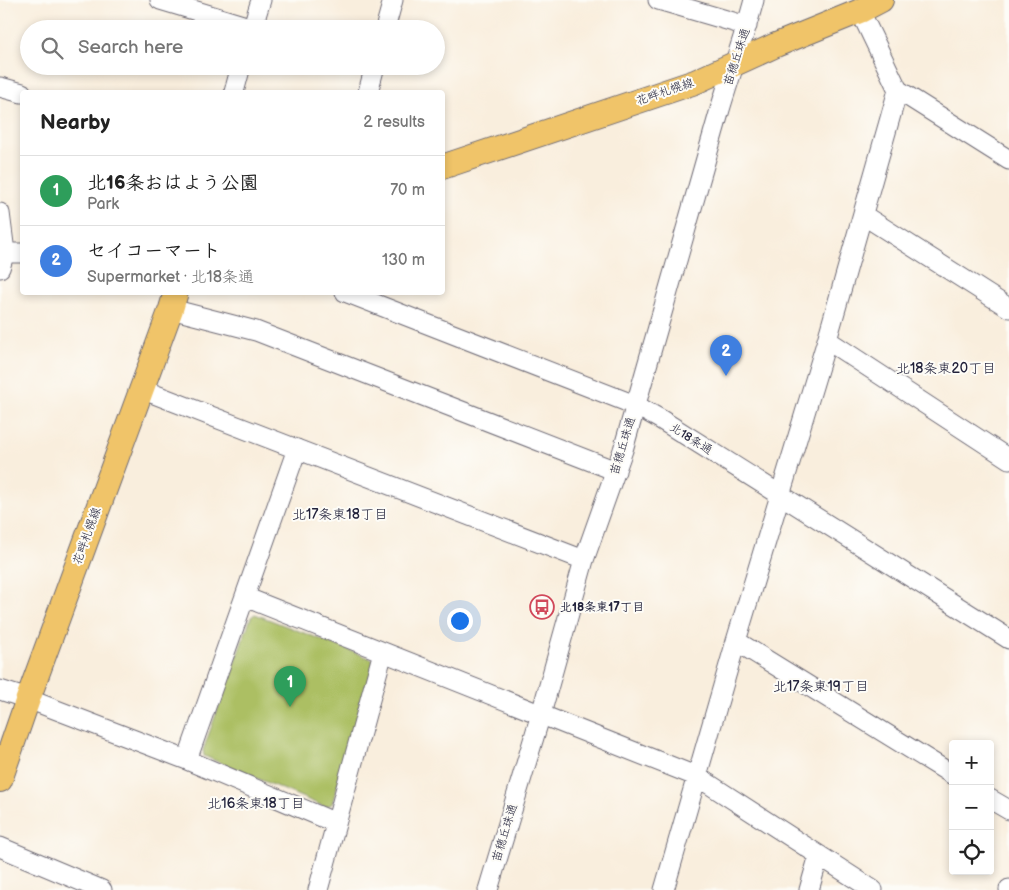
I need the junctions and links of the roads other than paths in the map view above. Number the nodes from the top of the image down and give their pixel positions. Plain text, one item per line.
1 (160, 0) edge
2 (261, 0) edge
3 (393, 0) edge
4 (658, 0) edge
5 (754, 0) edge
6 (870, 5) edge
7 (226, 20) edge
8 (255, 20) edge
9 (387, 20) edge
10 (747, 26) junction
11 (733, 64) junction
12 (239, 75) edge
13 (373, 75) edge
14 (0, 87) edge
15 (235, 90) edge
16 (369, 90) edge
17 (898, 90) junction
18 (20, 93) edge
19 (1009, 160) edge
20 (445, 166) edge
21 (0, 213) edge
22 (862, 215) junction
23 (7, 257) edge
24 (353, 295) edge
25 (173, 301) edge
26 (1009, 308) edge
27 (827, 340) junction
28 (141, 390) junction
29 (635, 405) junction
30 (297, 450) junction
31 (1009, 459) edge
32 (616, 471) junction
33 (781, 495) junction
34 (584, 560) junction
35 (245, 597) junction
36 (1009, 639) edge
37 (736, 641) junction
38 (383, 652) junction
39 (0, 690) edge
40 (28, 699) junction
41 (541, 714) junction
42 (188, 760) junction
43 (949, 773) edge
44 (698, 776) junction
45 (0, 780) edge
46 (994, 801) edge
47 (1009, 810) edge
48 (336, 823) junction
49 (0, 847) edge
50 (819, 855) junction
51 (102, 890) edge
52 (318, 890) edge
53 (488, 890) edge
54 (664, 890) edge
55 (808, 890) edge
56 (874, 890) edge

1 - 7 street
2 - 8 street
3 - 9 street
4 - 10 street
5 - 10 street, 苗穂丘珠通
6 - 11 main road, 花畔札幌線
6 - 17 street
10 - 11 street, 苗穂丘珠通
11 - 20 main road, 花畔札幌線
11 - 29 street, 苗穂丘珠通
12 - 15 street
13 - 16 street
14 - 18 street
17 - 19 street
17 - 22 street
21 - 23 street
22 - 26 street
22 - 27 street
24 - 29 street, 北18条通
25 - 28 main road, 花畔札幌線
25 - 32 street
27 - 31 street
27 - 33 street
28 - 30 street
28 - 40 main road, 花畔札幌線
29 - 32 street, 苗穂丘珠通
29 - 33 street, 北18条通
30 - 34 street
30 - 35 street
32 - 34 street, 苗穂丘珠通
33 - 36 street, 北18条通
33 - 37 street
34 - 41 street, 苗穂丘珠通
35 - 38 street
35 - 42 street
37 - 43 street
37 - 44 street
38 - 41 street
38 - 48 street
39 - 40 street
40 - 42 street
40 - 45 main road, 花畔札幌線
41 - 44 street
41 - 53 street, 苗穂丘珠通
42 - 48 street
44 - 50 street
44 - 54 street
46 - 47 street
48 - 52 street
49 - 51 street
50 - 55 street
50 - 56 street

